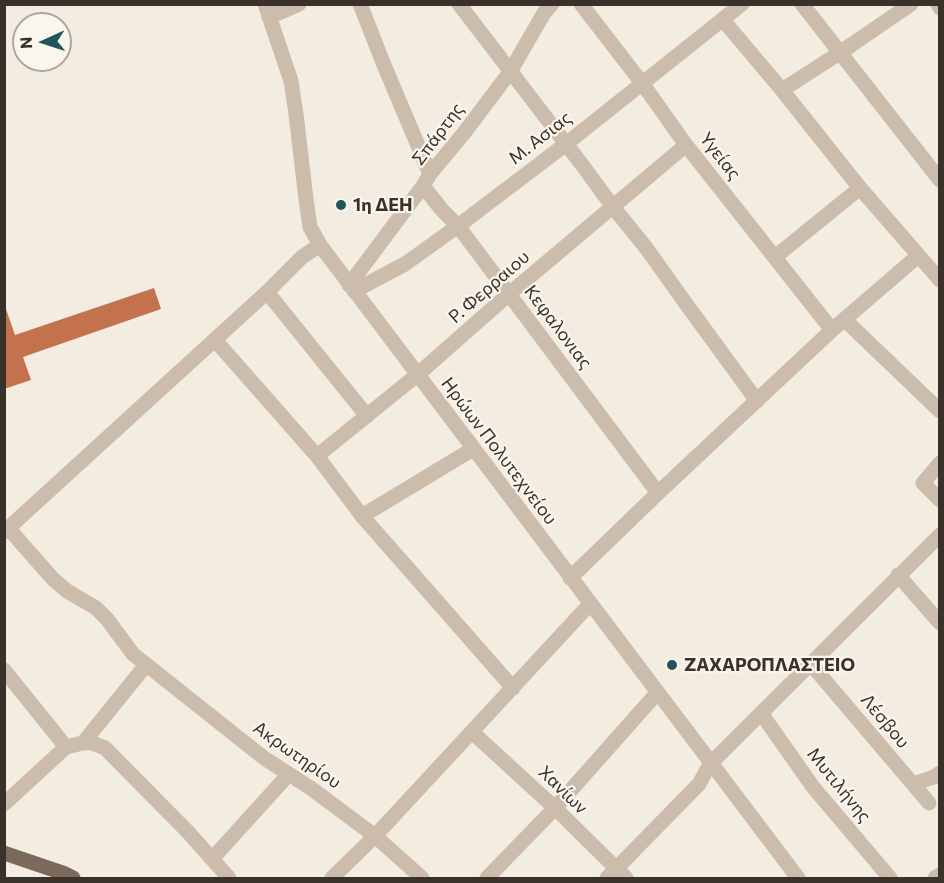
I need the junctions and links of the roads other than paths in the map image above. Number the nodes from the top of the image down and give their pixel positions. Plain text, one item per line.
1 (299, 4) edge
2 (360, 4) edge
3 (459, 4) edge
4 (581, 4) edge
5 (742, 4) edge
6 (802, 4) edge
7 (911, 4) edge
8 (546, 7) edge
9 (267, 11) edge
10 (723, 21) junction
11 (841, 52) junction
12 (510, 72) junction
13 (642, 83) junction
14 (782, 90) junction
15 (566, 144) junction
16 (686, 145) junction
17 (427, 180) junction
18 (939, 180) edge
19 (860, 188) junction
20 (613, 207) junction
21 (458, 225) junction
22 (320, 245) junction
23 (918, 256) junction
24 (775, 257) junction
25 (939, 280) edge
26 (351, 288) junction
27 (267, 292) junction
28 (509, 294) junction
29 (845, 320) junction
30 (832, 330) junction
31 (214, 339) junction
32 (417, 375) junction
33 (757, 401) junction
34 (939, 411) edge
35 (367, 416) junction
36 (473, 449) junction
37 (317, 456) junction
38 (939, 463) edge
39 (658, 493) junction
40 (939, 500) edge
41 (362, 516) junction
42 (7, 530) edge
43 (939, 535) edge
44 (898, 575) junction
45 (570, 578) junction
46 (590, 604) junction
47 (939, 623) edge
48 (810, 663) junction
49 (146, 665) junction
50 (4, 670) edge
51 (513, 688) junction
52 (657, 693) junction
53 (760, 713) junction
54 (472, 732) junction
55 (82, 743) junction
56 (66, 747) junction
57 (710, 764) junction
58 (939, 773) edge
59 (289, 774) junction
60 (913, 784) junction
61 (929, 803) dead end
62 (4, 804) edge
63 (555, 808) junction
64 (375, 836) junction
65 (4, 853) edge
66 (212, 859) junction
67 (939, 875) edge
68 (616, 876) edge
69 (74, 879) edge
70 (229, 879) edge
71 (332, 879) edge
72 (422, 879) edge
73 (487, 879) edge
74 (798, 879) edge
75 (890, 879) edge
76 (936, 879) edge

1 - 9 street
2 - 17 street, Κεφαλονιας
3 - 12 street
4 - 13 street, Υγείας
5 - 10 street, Μ. Ασιας
6 - 11 street
7 - 11 street
8 - 12 street, Σπάρτης
9 - 22 street, Ηρώων Πολυτεχνείου
10 - 13 street, Μ. Ασιας
10 - 14 street
11 - 14 street
11 - 18 street
12 - 15 street
12 - 17 street, Σπάρτης
13 - 15 street, Μ. Ασιας
13 - 16 street, Υγείας
14 - 19 street
15 - 20 street
15 - 21 street, Μ. Ασιας
16 - 20 street, Ρ. Φερραιου
16 - 24 street, Υγείας
17 - 21 street, Κεφαλονιας
17 - 26 street, Σπάρτης
19 - 23 street
19 - 24 street
20 - 28 street, Ρ. Φερραιου
20 - 33 street
21 - 26 street, Μ. Ασιας
21 - 28 street, Κεφαλονιας
22 - 26 street, Ηρώων Πολυτεχνείου
22 - 27 street
23 - 25 street
23 - 29 street
24 - 30 street, Υγείας
26 - 32 street, Ηρώων Πολυτεχνείου
27 - 31 street
27 - 35 street
28 - 32 street, Ρ. Φερραιου
28 - 39 street, Κεφαλονιας
29 - 30 street
29 - 34 street
30 - 33 street
31 - 37 street
31 - 42 street
32 - 35 street, Ρ. Φερραιου
32 - 36 street, Ηρώων Πολυτεχνείου
33 - 39 street
35 - 37 street, Ρ. Φερραιου
36 - 41 street
36 - 45 street, Ηρώων Πολυτεχνείου
37 - 41 street
38 - 40 street
39 - 45 street
41 - 51 street
42 - 49 street, Ακρωτηρίου
43 - 44 street
44 - 47 street
44 - 48 street
45 - 46 street, Ηρώων Πολυτεχνείου
46 - 51 street
46 - 52 street, Ηρώων Πολυτεχνείου
48 - 53 street
48 - 60 street, Λέσβου
49 - 55 street
49 - 59 street, Ακρωτηρίου
50 - 56 street
51 - 54 street
52 - 57 street, Ηρώων Πολυτεχνείου
52 - 63 street
53 - 57 street
53 - 75 street, Μυτιλήνης
54 - 63 street, Χανίων
54 - 64 street
55 - 56 street
55 - 66 street
56 - 62 street
57 - 68 street
57 - 74 street, Ηρώων Πολυτεχνείου
58 - 60 street
59 - 64 street, Ακρωτηρίου
59 - 66 street
60 - 61 street, Λέσβου
63 - 68 street, Χανίων
63 - 73 street
64 - 71 street
64 - 72 street, Ακρωτηρίου
65 - 69 main road
66 - 70 street
67 - 76 street

